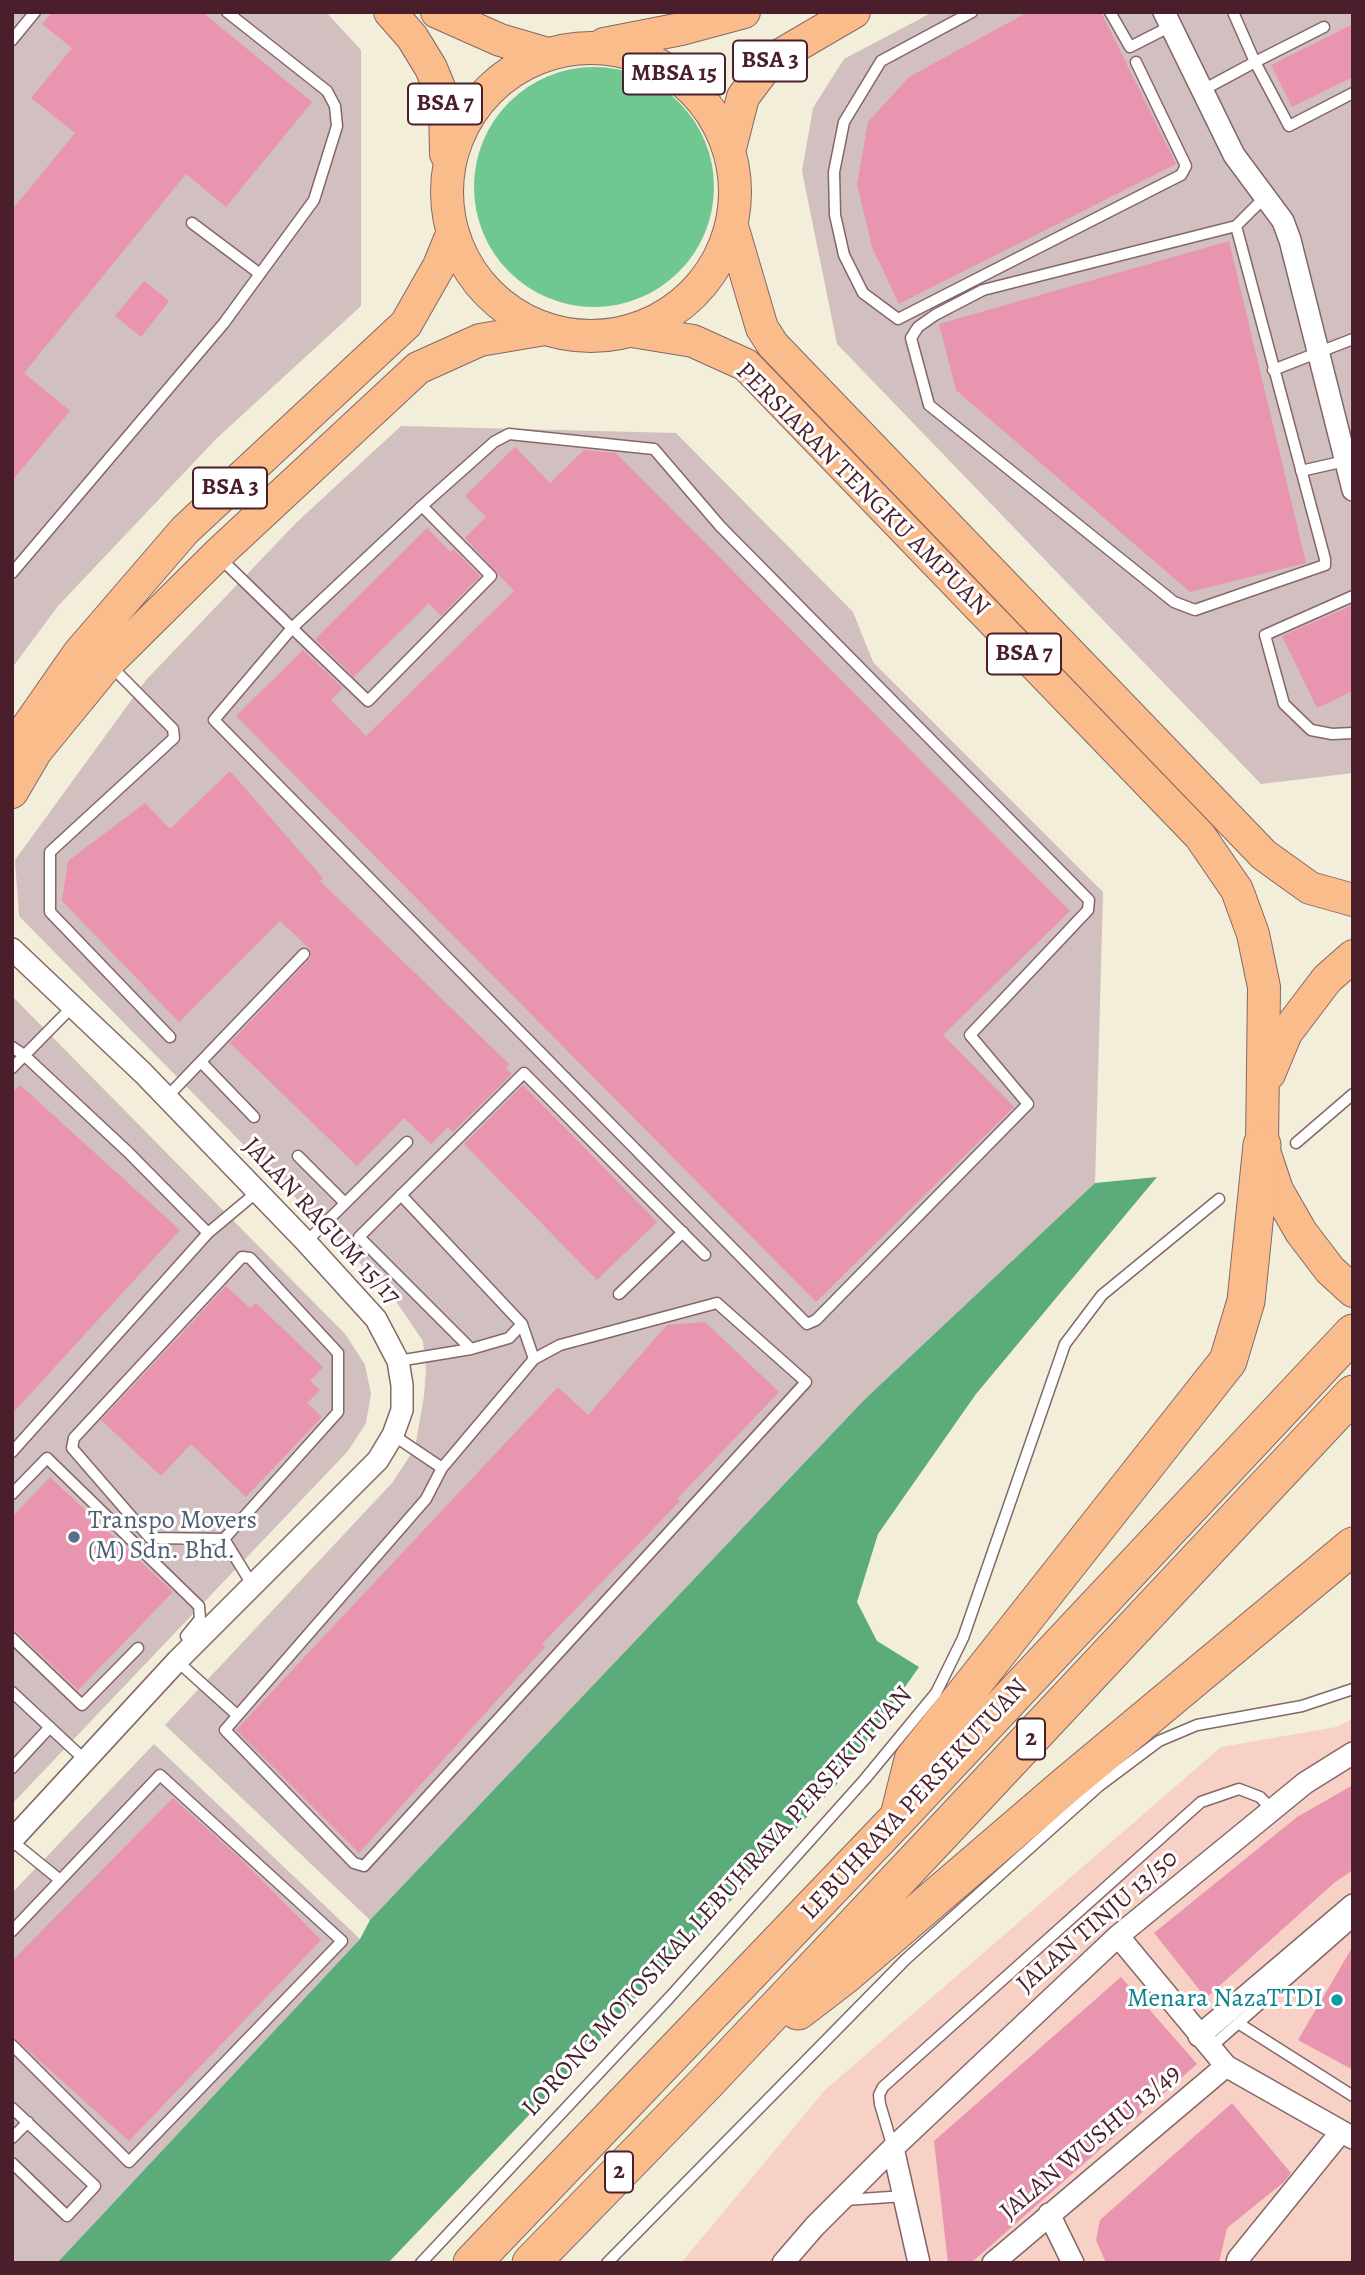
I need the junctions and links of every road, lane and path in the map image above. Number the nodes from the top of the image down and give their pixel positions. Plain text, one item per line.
1 (35, 12) edge
2 (227, 12) edge
3 (390, 12) edge
4 (437, 12) edge
5 (744, 12) edge
6 (855, 12) edge
7 (972, 12) edge
8 (1110, 12) edge
9 (1233, 12) edge
10 (1168, 19) edge
11 (1324, 27) dead end
12 (12, 40) edge
13 (585, 48) junction
14 (548, 54) junction
15 (1136, 62) dead end
16 (1255, 62) junction
17 (1203, 90) junction
18 (1353, 93) edge
19 (730, 148) junction
20 (447, 180) junction
21 (1265, 197) junction
22 (192, 223) dead end
23 (732, 226) junction
24 (1236, 226) junction
25 (452, 234) junction
26 (260, 274) junction
27 (545, 329) junction
28 (632, 331) junction
29 (1353, 339) edge
30 (1319, 354) junction
31 (1273, 370) junction
32 (1345, 461) junction
33 (1301, 471) junction
34 (1353, 490) edge
35 (422, 506) junction
36 (217, 555) junction
37 (14, 567) edge
38 (1353, 596) edge
39 (292, 628) junction
40 (108, 663) junction
41 (1353, 733) edge
42 (12, 749) edge
43 (12, 792) edge
44 (1353, 900) edge
45 (12, 949) edge
46 (304, 954) dead end
47 (1353, 956) edge
48 (73, 1006) junction
49 (170, 1037) dead end
50 (12, 1046) edge
51 (24, 1055) junction
52 (201, 1062) junction
53 (12, 1068) edge
54 (1262, 1088) junction
55 (1353, 1094) edge
56 (166, 1098) junction
57 (254, 1117) dead end
58 (407, 1142) dead end
59 (1279, 1144) junction
60 (298, 1156) dead end
61 (257, 1192) junction
62 (401, 1195) junction
63 (1219, 1199) dead end
64 (345, 1203) junction
65 (683, 1232) junction
66 (208, 1233) junction
67 (306, 1242) junction
68 (705, 1255) dead end
69 (1352, 1290) edge
70 (619, 1294) dead end
71 (522, 1324) junction
72 (1353, 1333) edge
73 (471, 1349) junction
74 (534, 1359) junction
75 (398, 1361) junction
76 (1353, 1394) edge
77 (393, 1435) junction
78 (12, 1452) edge
79 (442, 1468) junction
80 (12, 1494) edge
81 (224, 1539) junction
82 (1353, 1546) edge
83 (253, 1586) junction
84 (12, 1638) edge
85 (197, 1641) junction
86 (138, 1648) dead end
87 (177, 1661) junction
88 (971, 1685) junction
89 (1353, 1689) edge
90 (12, 1692) edge
91 (237, 1715) junction
92 (913, 1721) junction
93 (50, 1727) junction
94 (1353, 1753) edge
95 (86, 1761) junction
96 (12, 1768) edge
97 (1065, 1786) junction
98 (1272, 1810) junction
99 (899, 1817) junction
100 (1046, 1834) junction
101 (12, 1841) edge
102 (60, 1880) junction
103 (1353, 1905) edge
104 (1353, 1922) edge
105 (12, 1931) edge
106 (1118, 1936) junction
107 (1238, 2023) junction
108 (1204, 2042) junction
109 (12, 2045) edge
110 (1226, 2066) junction
111 (707, 2082) junction
112 (1353, 2096) edge
113 (12, 2108) edge
114 (27, 2122) junction
115 (1347, 2135) edge
116 (12, 2138) edge
117 (893, 2148) junction
118 (12, 2164) edge
119 (905, 2196) junction
120 (841, 2200) junction
121 (1049, 2214) junction
122 (421, 2263) edge
123 (472, 2263) edge
124 (531, 2263) edge
125 (607, 2263) edge
126 (783, 2263) edge
127 (919, 2263) edge
128 (992, 2263) edge
129 (1073, 2263) edge
130 (1237, 2263) edge

1 - 12 lane
2 - 26 lane
3 - 20 main road, BSA 7
4 - 14 main road
5 - 13 main road
6 - 19 main road, BSA 3
7 - 15 lane
8 - 10 lane
9 - 16 lane
10 - 17 street
11 - 16 lane
13 - 14 main road, MBSA 15
13 - 19 main road, MBSA 15
14 - 20 main road, MBSA 15
16 - 17 lane
16 - 18 lane
17 - 21 street
19 - 23 main road, MBSA 15
20 - 25 main road, MBSA 15
21 - 24 lane
21 - 30 street
22 - 26 lane
23 - 28 main road, MBSA 15
23 - 44 main road, PERSIARAN TENGKU AMPUAN / BSA 7
24 - 31 lane
24 - 33 lane
25 - 27 main road, MBSA 15
25 - 42 main road, BSA 3
26 - 37 lane
27 - 28 main road, MBSA 15
27 - 36 main road, BSA 3
28 - 54 main road, PERSIARAN TENGKU AMPUAN / BSA 7
29 - 30 lane
30 - 31 lane
30 - 32 street
31 - 33 lane
32 - 33 lane
32 - 34 street
35 - 39 lane
35 - 39 lane
35 - 39 lane
36 - 39 lane
36 - 40 main road, BSA 3
38 - 41 lane
40 - 43 main road, BSA 3
40 - 49 lane
45 - 48 street, JALAN RAGUM 15/17
46 - 52 lane
47 - 54 main road
48 - 51 lane
48 - 56 street, JALAN RAGUM 15/17
50 - 51 lane
51 - 53 lane
51 - 66 lane
52 - 56 lane
52 - 57 lane
54 - 59 main road, PERSIARAN TENGKU AMPUAN
55 - 59 lane
56 - 61 street, JALAN RAGUM 15/17
58 - 64 lane
59 - 69 main road, PERSIARAN TENGKU AMPUAN
59 - 88 highway
60 - 64 lane
61 - 66 lane
61 - 67 street, JALAN RAGUM 15/17
62 - 65 lane
62 - 71 lane
62 - 73 lane
63 - 92 lane, LORONG MOTOSIKAL LEBUHRAYA PERSEKUTUAN
64 - 67 lane
65 - 68 lane
65 - 70 lane
66 - 78 lane
67 - 75 street, JALAN RAGUM 15/17
71 - 73 lane
71 - 74 lane
72 - 99 highway, LEBUHRAYA PERSEKUTUAN / 2
73 - 75 lane
74 - 79 lane
74 - 91 lane
75 - 77 street, JALAN RAGUM 15/17
76 - 111 highway, LEBUHRAYA PERSEKUTUAN / 2
77 - 79 lane
77 - 83 street, JALAN RAGUM 15/17
79 - 91 lane
80 - 85 lane
81 - 81 lane
81 - 83 lane
82 - 97 highway
83 - 85 street, JALAN RAGUM 15/17
84 - 86 lane
85 - 87 street, JALAN RAGUM 15/17
87 - 91 lane
87 - 95 street, JALAN RAGUM 15/17
88 - 92 lane
88 - 99 highway
89 - 100 lane
90 - 93 lane
92 - 122 lane, LORONG MOTOSIKAL LEBUHRAYA PERSEKUTUAN
93 - 95 lane
93 - 96 lane
94 - 98 street, JALAN TINJU 13/50
95 - 101 street, JALAN RAGUM 15/17
97 - 100 lane
97 - 111 highway
98 - 106 street, JALAN TINJU 13/50
98 - 117 lane
99 - 123 highway, LEBUHRAYA PERSEKUTUAN / 2
100 - 125 lane
101 - 102 lane
102 - 105 lane
102 - 109 lane
103 - 108 street
104 - 107 lane
106 - 108 street
106 - 117 street, JALAN TINJU 13/50
107 - 108 lane
107 - 112 lane
108 - 110 street
110 - 115 street
110 - 121 street, JALAN WUSHU 13/49
111 - 124 highway, LEBUHRAYA PERSEKUTUAN / 2
113 - 114 lane
114 - 116 lane
114 - 118 lane
115 - 130 street
117 - 119 street
117 - 120 street, JALAN TINJU 13/50
119 - 120 lane
119 - 127 street
120 - 126 street
121 - 128 street, JALAN WUSHU 13/49
121 - 129 street

